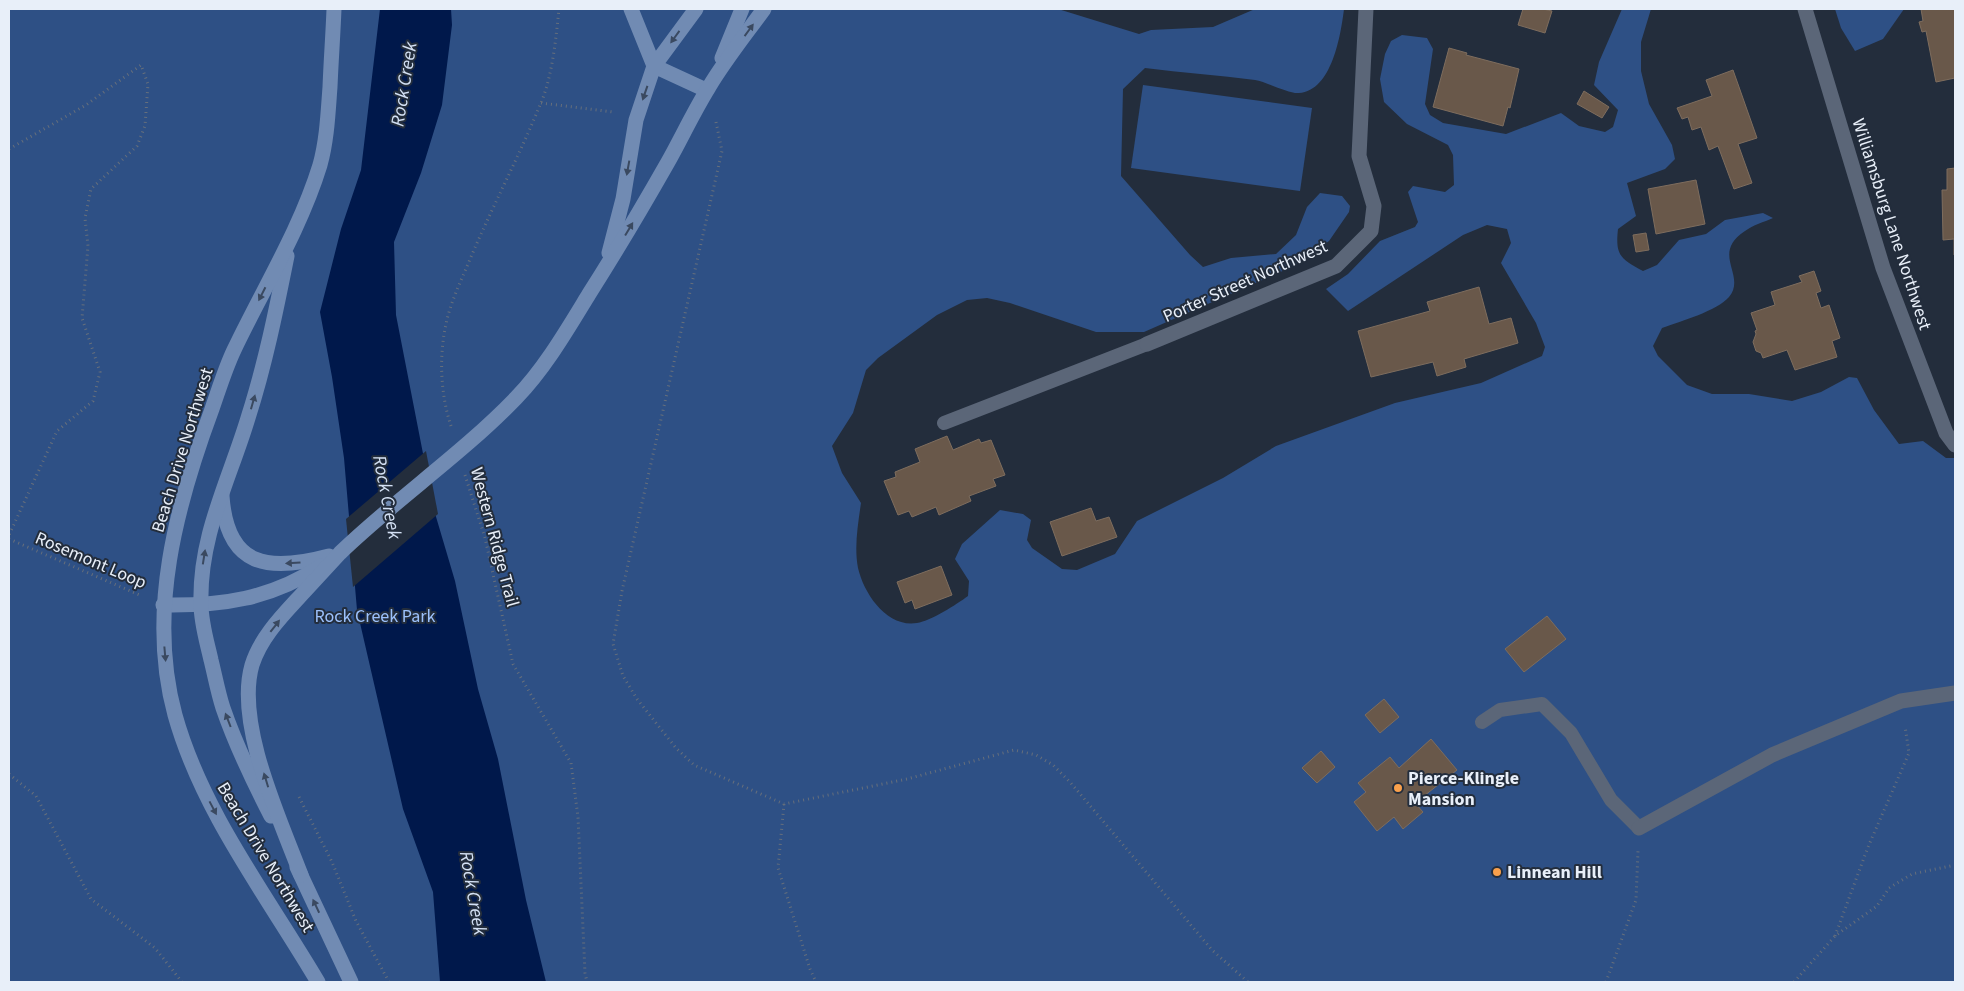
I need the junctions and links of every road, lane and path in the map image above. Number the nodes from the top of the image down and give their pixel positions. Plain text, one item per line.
1 (334, 9) edge
2 (559, 9) edge
3 (631, 9) edge
4 (696, 9) edge
5 (742, 9) edge
6 (764, 9) edge
7 (1366, 9) edge
8 (1805, 9) edge
9 (654, 66) junction
10 (709, 85) junction
11 (541, 103) junction
12 (621, 113) dead end
13 (9, 150) edge
14 (292, 235) junction
15 (604, 270) junction
16 (1147, 344) joint
17 (944, 423) dead end
18 (452, 431) dead end
19 (1955, 445) edge
20 (463, 466) dead end
21 (221, 490) junction
22 (9, 535) edge
23 (9, 540) edge
24 (341, 553) junction
25 (163, 605) junction
26 (201, 606) junction
27 (1955, 692) edge
28 (1901, 700) junction
29 (1482, 722) dead end
30 (9, 774) edge
31 (296, 792) dead end
32 (784, 804) junction
33 (1640, 828) junction
34 (1955, 865) edge
35 (301, 875) junction
36 (1835, 936) junction
37 (182, 982) edge
38 (318, 982) edge
39 (351, 982) edge
40 (389, 982) edge
41 (588, 982) edge
42 (816, 982) edge
43 (1248, 982) edge
44 (1606, 982) edge
45 (1794, 982) edge

1 - 14 main road, Beach Drive Northwest
2 - 11 path
3 - 9 main road
4 -> 9 main road
5 - 10 main road
10 -> 6 main road
7 - 16 street, Porter Street Northwest
8 - 19 street, Williamsburg Lane Northwest
9 - 10 main road
9 -> 15 main road
15 -> 10 main road
10 - 32 path
11 - 12 path
11 - 18 path
13 - 22 path, Rosemont Loop
21 -> 14 main road, Beach Drive Northwest
14 -> 25 main road, Beach Drive Northwest
15 - 24 main road
16 - 17 lane, Porter Street Northwest
20 - 41 path, Western Ridge Trail
24 -> 21 main road
26 -> 21 main road, Beach Drive Northwest
23 - 25 path, Rosemont Loop
24 - 26 main road
35 -> 24 main road
25 - 26 main road
25 -> 38 main road, Beach Drive Northwest
35 -> 26 main road, Beach Drive Northwest
27 - 28 street
28 - 33 street
28 - 36 path
29 - 33 lane
30 - 37 path
31 - 40 path
32 - 42 path
32 - 43 path
33 - 44 path
34 - 36 path
39 -> 35 main road, Beach Drive Northwest
36 - 45 path

